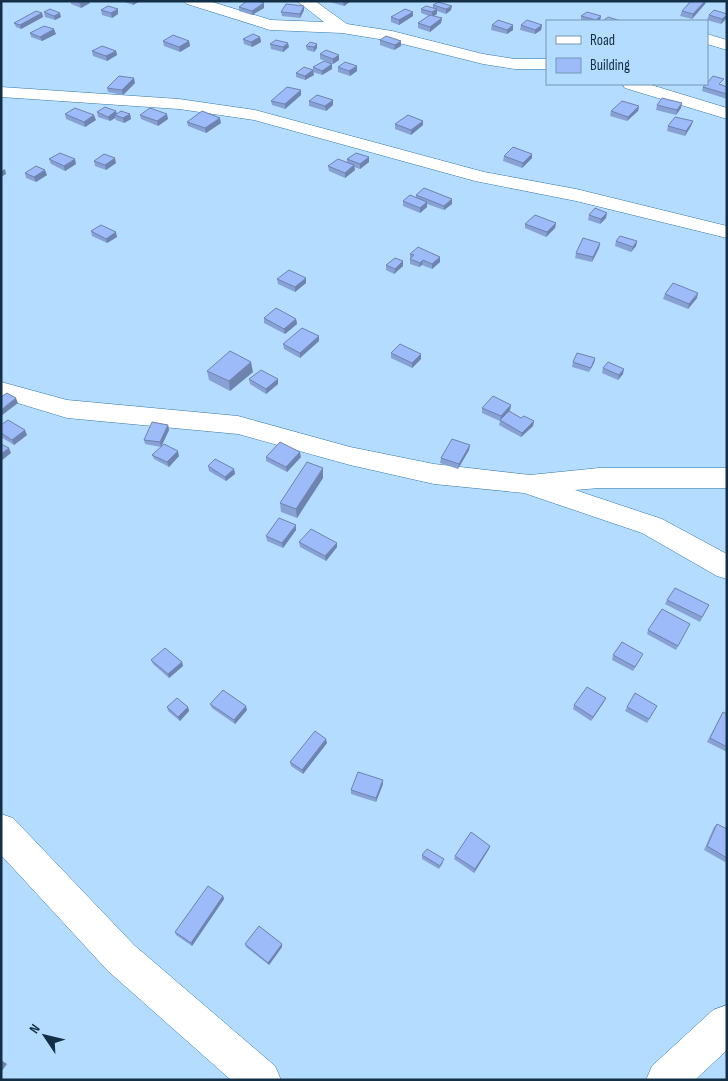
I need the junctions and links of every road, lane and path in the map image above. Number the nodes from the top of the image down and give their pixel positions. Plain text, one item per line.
1 (192, 1) edge
2 (305, 1) edge
3 (342, 28) junction
4 (708, 40) edge
5 (727, 45) edge
6 (546, 64) edge
7 (634, 85) edge
8 (1, 92) edge
9 (727, 114) edge
10 (727, 232) edge
11 (1, 390) edge
12 (727, 478) edge
13 (525, 484) junction
14 (727, 568) edge
15 (3, 826) edge
16 (727, 1024) edge
17 (261, 1080) edge
18 (666, 1080) edge

1 - 3 street
2 - 3 street
3 - 6 street
4 - 5 street
7 - 9 street
8 - 10 street
11 - 13 street
12 - 13 street
13 - 14 street
15 - 17 street
16 - 18 street

